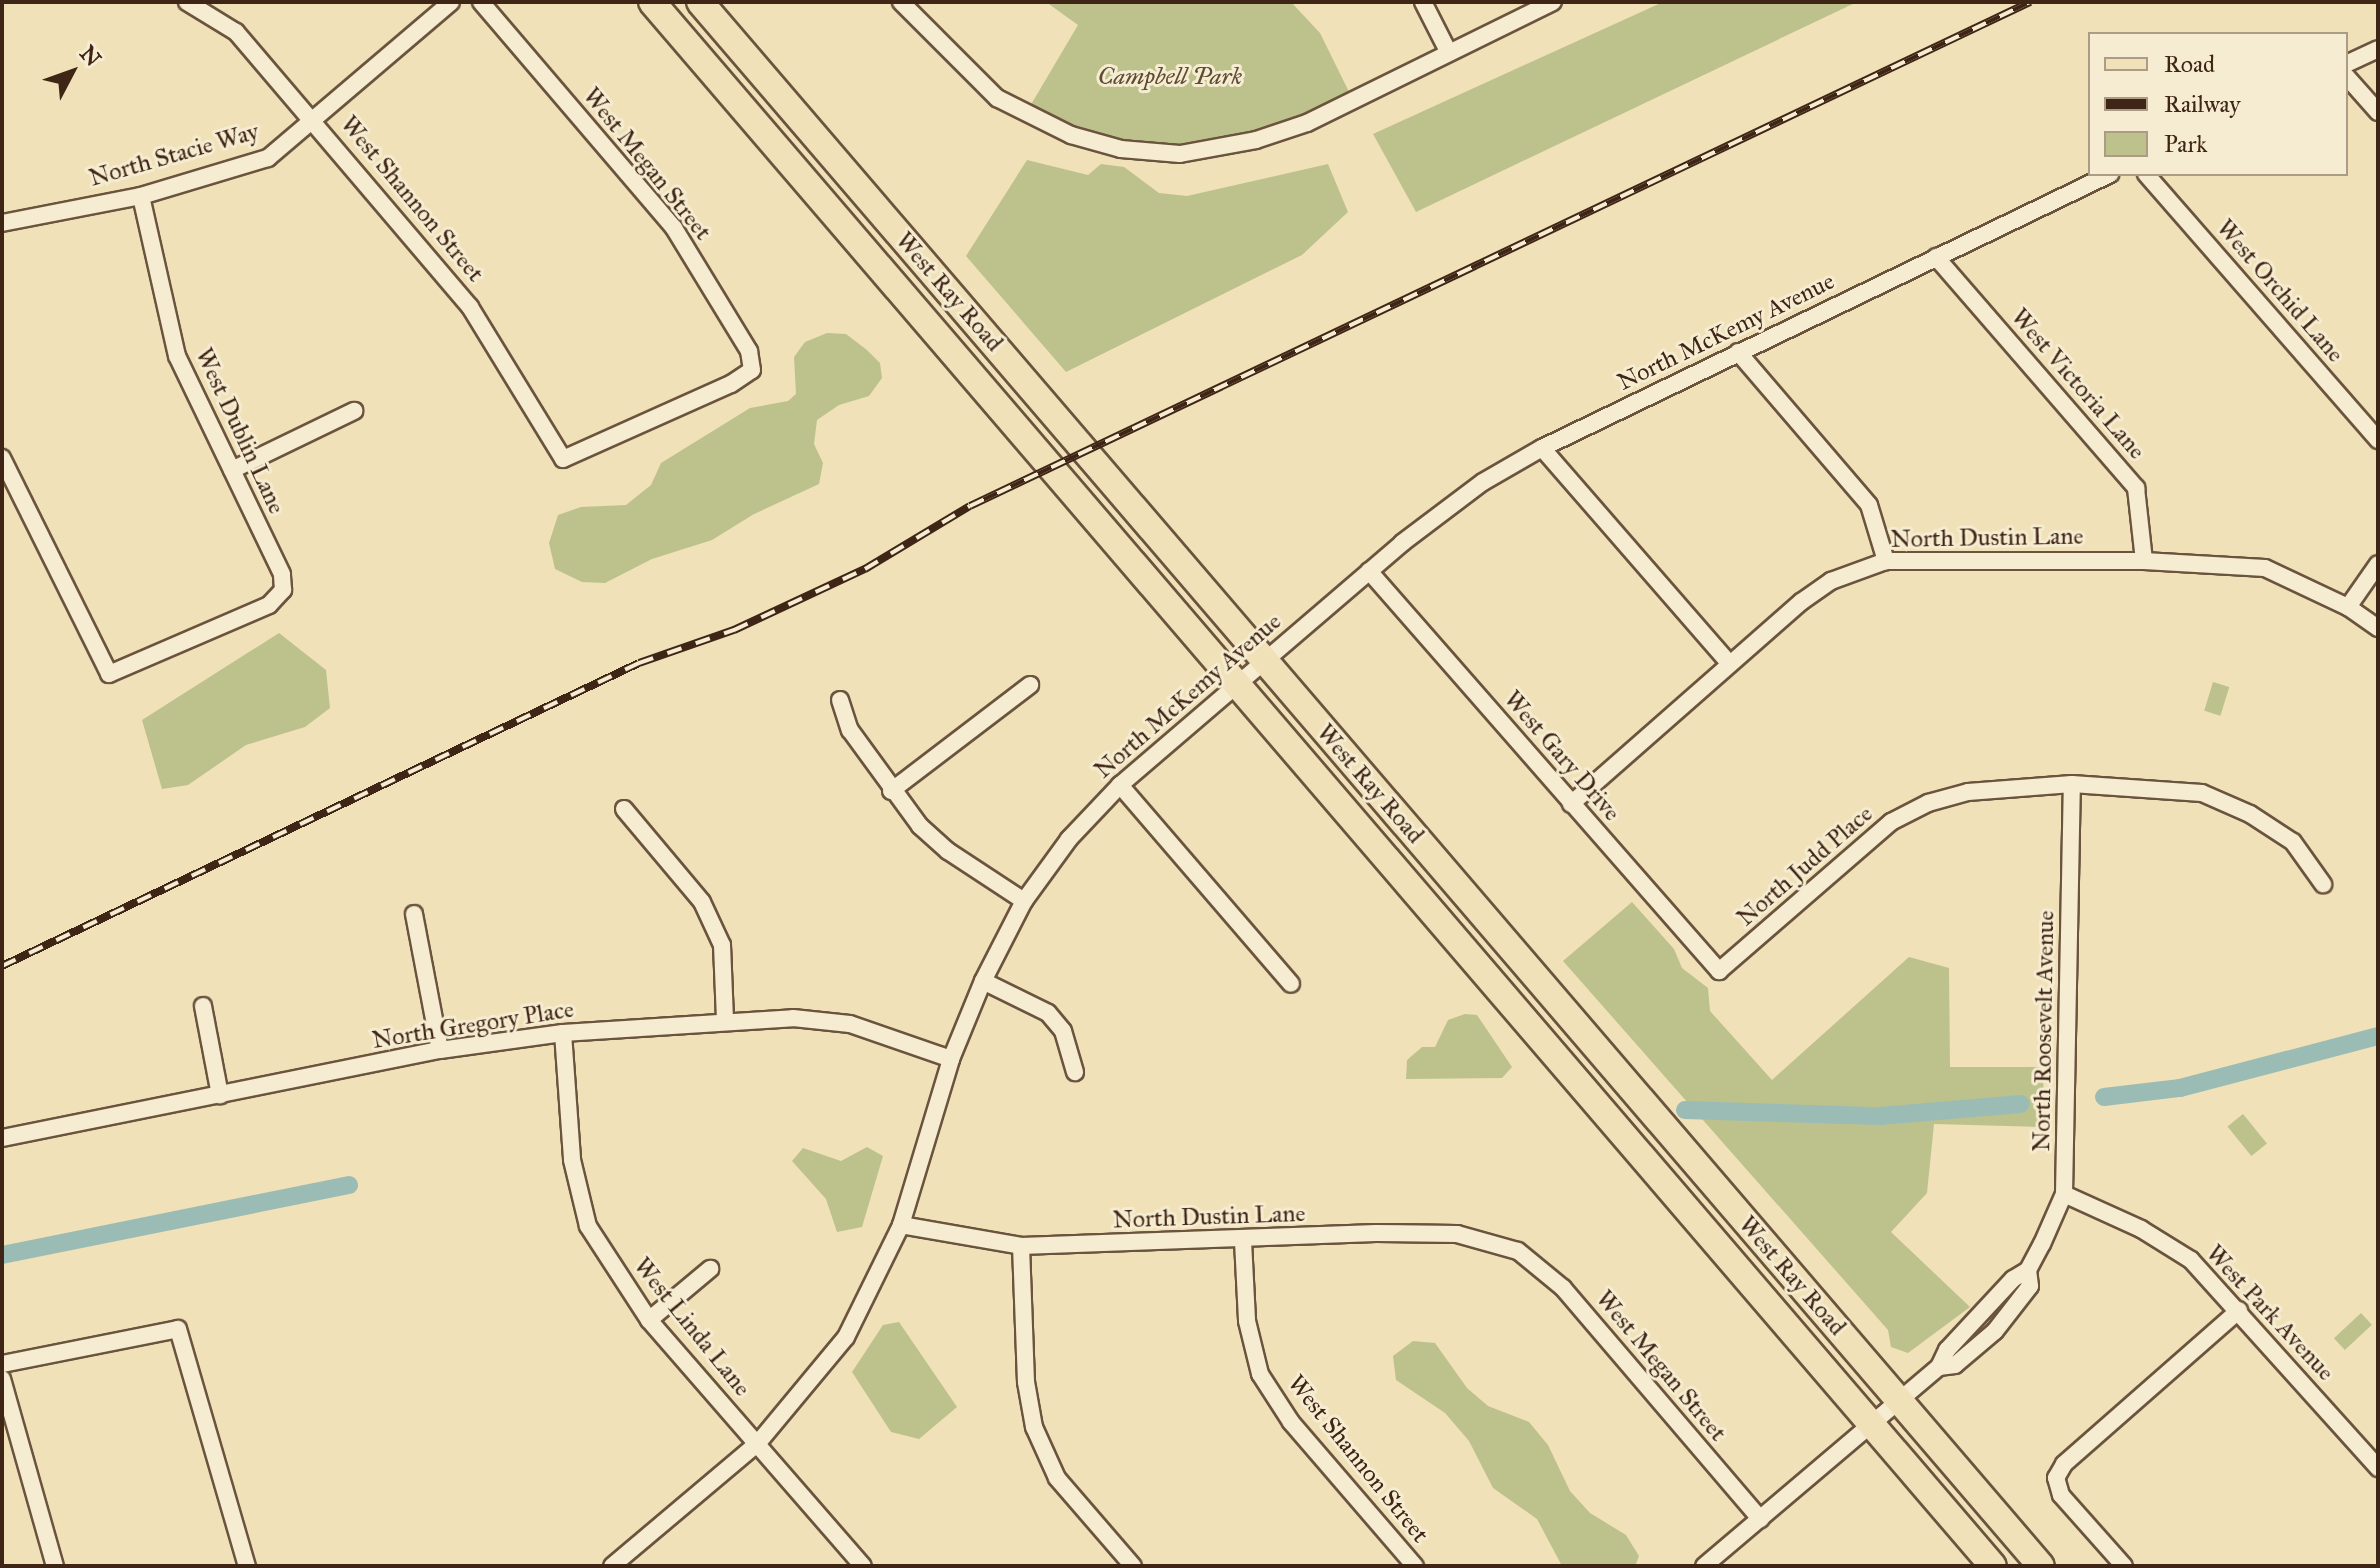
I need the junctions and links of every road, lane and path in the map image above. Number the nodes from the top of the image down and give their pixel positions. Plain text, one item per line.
1 (187, 2) edge
2 (451, 2) edge
3 (481, 2) edge
4 (652, 2) edge
5 (700, 2) edge
6 (901, 2) edge
7 (1423, 2) edge
8 (1553, 2) edge
9 (2378, 49) edge
10 (1448, 51) junction
11 (2348, 63) edge
12 (2348, 78) edge
13 (2378, 112) edge
14 (315, 119) junction
15 (2106, 176) edge
16 (2148, 176) edge
17 (141, 196) junction
18 (2, 223) edge
19 (1936, 257) junction
20 (1738, 352) junction
21 (354, 411) dead end
22 (2378, 440) edge
23 (1542, 448) junction
24 (2, 458) edge
25 (563, 459) joint
26 (232, 470) junction
27 (1886, 561) junction
28 (2144, 561) junction
29 (2378, 564) edge
30 (1369, 571) junction
31 (2348, 607) junction
32 (2378, 628) edge
33 (1264, 661) junction
34 (1730, 664) junction
35 (1237, 683) junction
36 (1030, 685) dead end
37 (840, 700) dead end
38 (2072, 784) junction
39 (1120, 785) junction
40 (891, 791) junction
41 (1571, 804) junction
42 (624, 809) dead end
43 (2323, 884) dead end
44 (1024, 901) junction
45 (414, 914) dead end
46 (1719, 971) joint
47 (983, 981) junction
48 (1291, 984) dead end
49 (203, 1006) dead end
50 (725, 1021) junction
51 (563, 1033) junction
52 (440, 1050) junction
53 (951, 1059) junction
54 (1075, 1072) dead end
55 (220, 1095) junction
56 (2, 1138) edge
57 (2064, 1194) junction
58 (901, 1225) junction
59 (1243, 1241) junction
60 (1021, 1246) junction
61 (1518, 1251) joint
62 (710, 1269) dead end
63 (2239, 1310) junction
64 (649, 1320) junction
65 (2, 1364) edge
66 (2, 1379) edge
67 (1899, 1400) junction
68 (1870, 1424) junction
69 (758, 1443) junction
70 (2378, 1468) edge
71 (1760, 1519) junction
72 (55, 1566) edge
73 (247, 1566) edge
74 (612, 1566) edge
75 (863, 1566) edge
76 (1133, 1566) edge
77 (1415, 1566) edge
78 (1704, 1566) edge
79 (1993, 1566) edge
80 (2041, 1566) edge
81 (2124, 1566) edge

1 - 14 street, West Shannon Street
2 - 14 street, North Stacie Way
3 - 25 street, West Megan Street
4 - 35 main road, West Ray Road
5 - 33 main road, West Ray Road
6 - 10 street
7 - 10 street
8 - 10 street
9 - 11 street
12 - 13 street
14 - 17 street, North Stacie Way
14 - 25 street, West Shannon Street
15 - 19 street, North McKemy Avenue
16 - 22 street, West Orchid Lane
17 - 18 street, North Stacie Way
17 - 26 street, West Dublin Lane
19 - 20 street, North McKemy Avenue
19 - 28 street, West Victoria Lane
20 - 23 street, North McKemy Avenue
20 - 27 street
21 - 26 street
23 - 30 street, North McKemy Avenue
23 - 34 street
24 - 26 street, West Dublin Lane
27 - 28 street, North Dustin Lane
27 - 34 street, North Dustin Lane
28 - 31 street, North Dustin Lane
29 - 31 street
30 - 33 street, North McKemy Avenue
30 - 41 street, West Gary Drive
31 - 32 street, North Dustin Lane
33 - 35 street, North McKemy Avenue
33 - 67 main road, West Ray Road
34 - 41 street, North Dustin Lane
35 - 39 street, North McKemy Avenue
35 - 68 main road, West Ray Road
36 - 40 street
37 - 40 street
38 - 43 street, North Judd Place
38 - 46 street, North Judd Place
38 - 57 street, North Roosevelt Avenue
39 - 44 street, North McKemy Avenue
39 - 48 street
40 - 44 street
41 - 46 street, West Gary Drive
42 - 50 street
44 - 47 street, North McKemy Avenue
45 - 52 street
47 - 53 street, North McKemy Avenue
47 - 54 street
49 - 55 street
50 - 51 street, North Gregory Place
50 - 53 street, North Gregory Place
51 - 52 street, North Gregory Place
51 - 64 street, West Linda Lane
52 - 55 street, North Gregory Place
53 - 58 street, North McKemy Avenue
55 - 56 street, North Gregory Place
57 - 63 street, West Park Avenue
57 - 67 street, North Roosevelt Avenue
58 - 60 street, North Dustin Lane
58 - 69 street, North McKemy Avenue
59 - 60 street, North Dustin Lane
59 - 61 street, North Dustin Lane
59 - 77 street, West Shannon Street
60 - 76 street
61 - 71 street, West Megan Street
62 - 64 street
63 - 70 street, West Park Avenue
63 - 81 street
64 - 69 street, West Linda Lane
65 - 73 street
66 - 72 street
67 - 68 street, North Roosevelt Avenue
67 - 80 main road, West Ray Road
68 - 71 street, North Roosevelt Avenue
68 - 79 main road, West Ray Road
69 - 74 street, North McKemy Avenue
69 - 75 street, West Linda Lane
71 - 78 street, North Roosevelt Avenue

